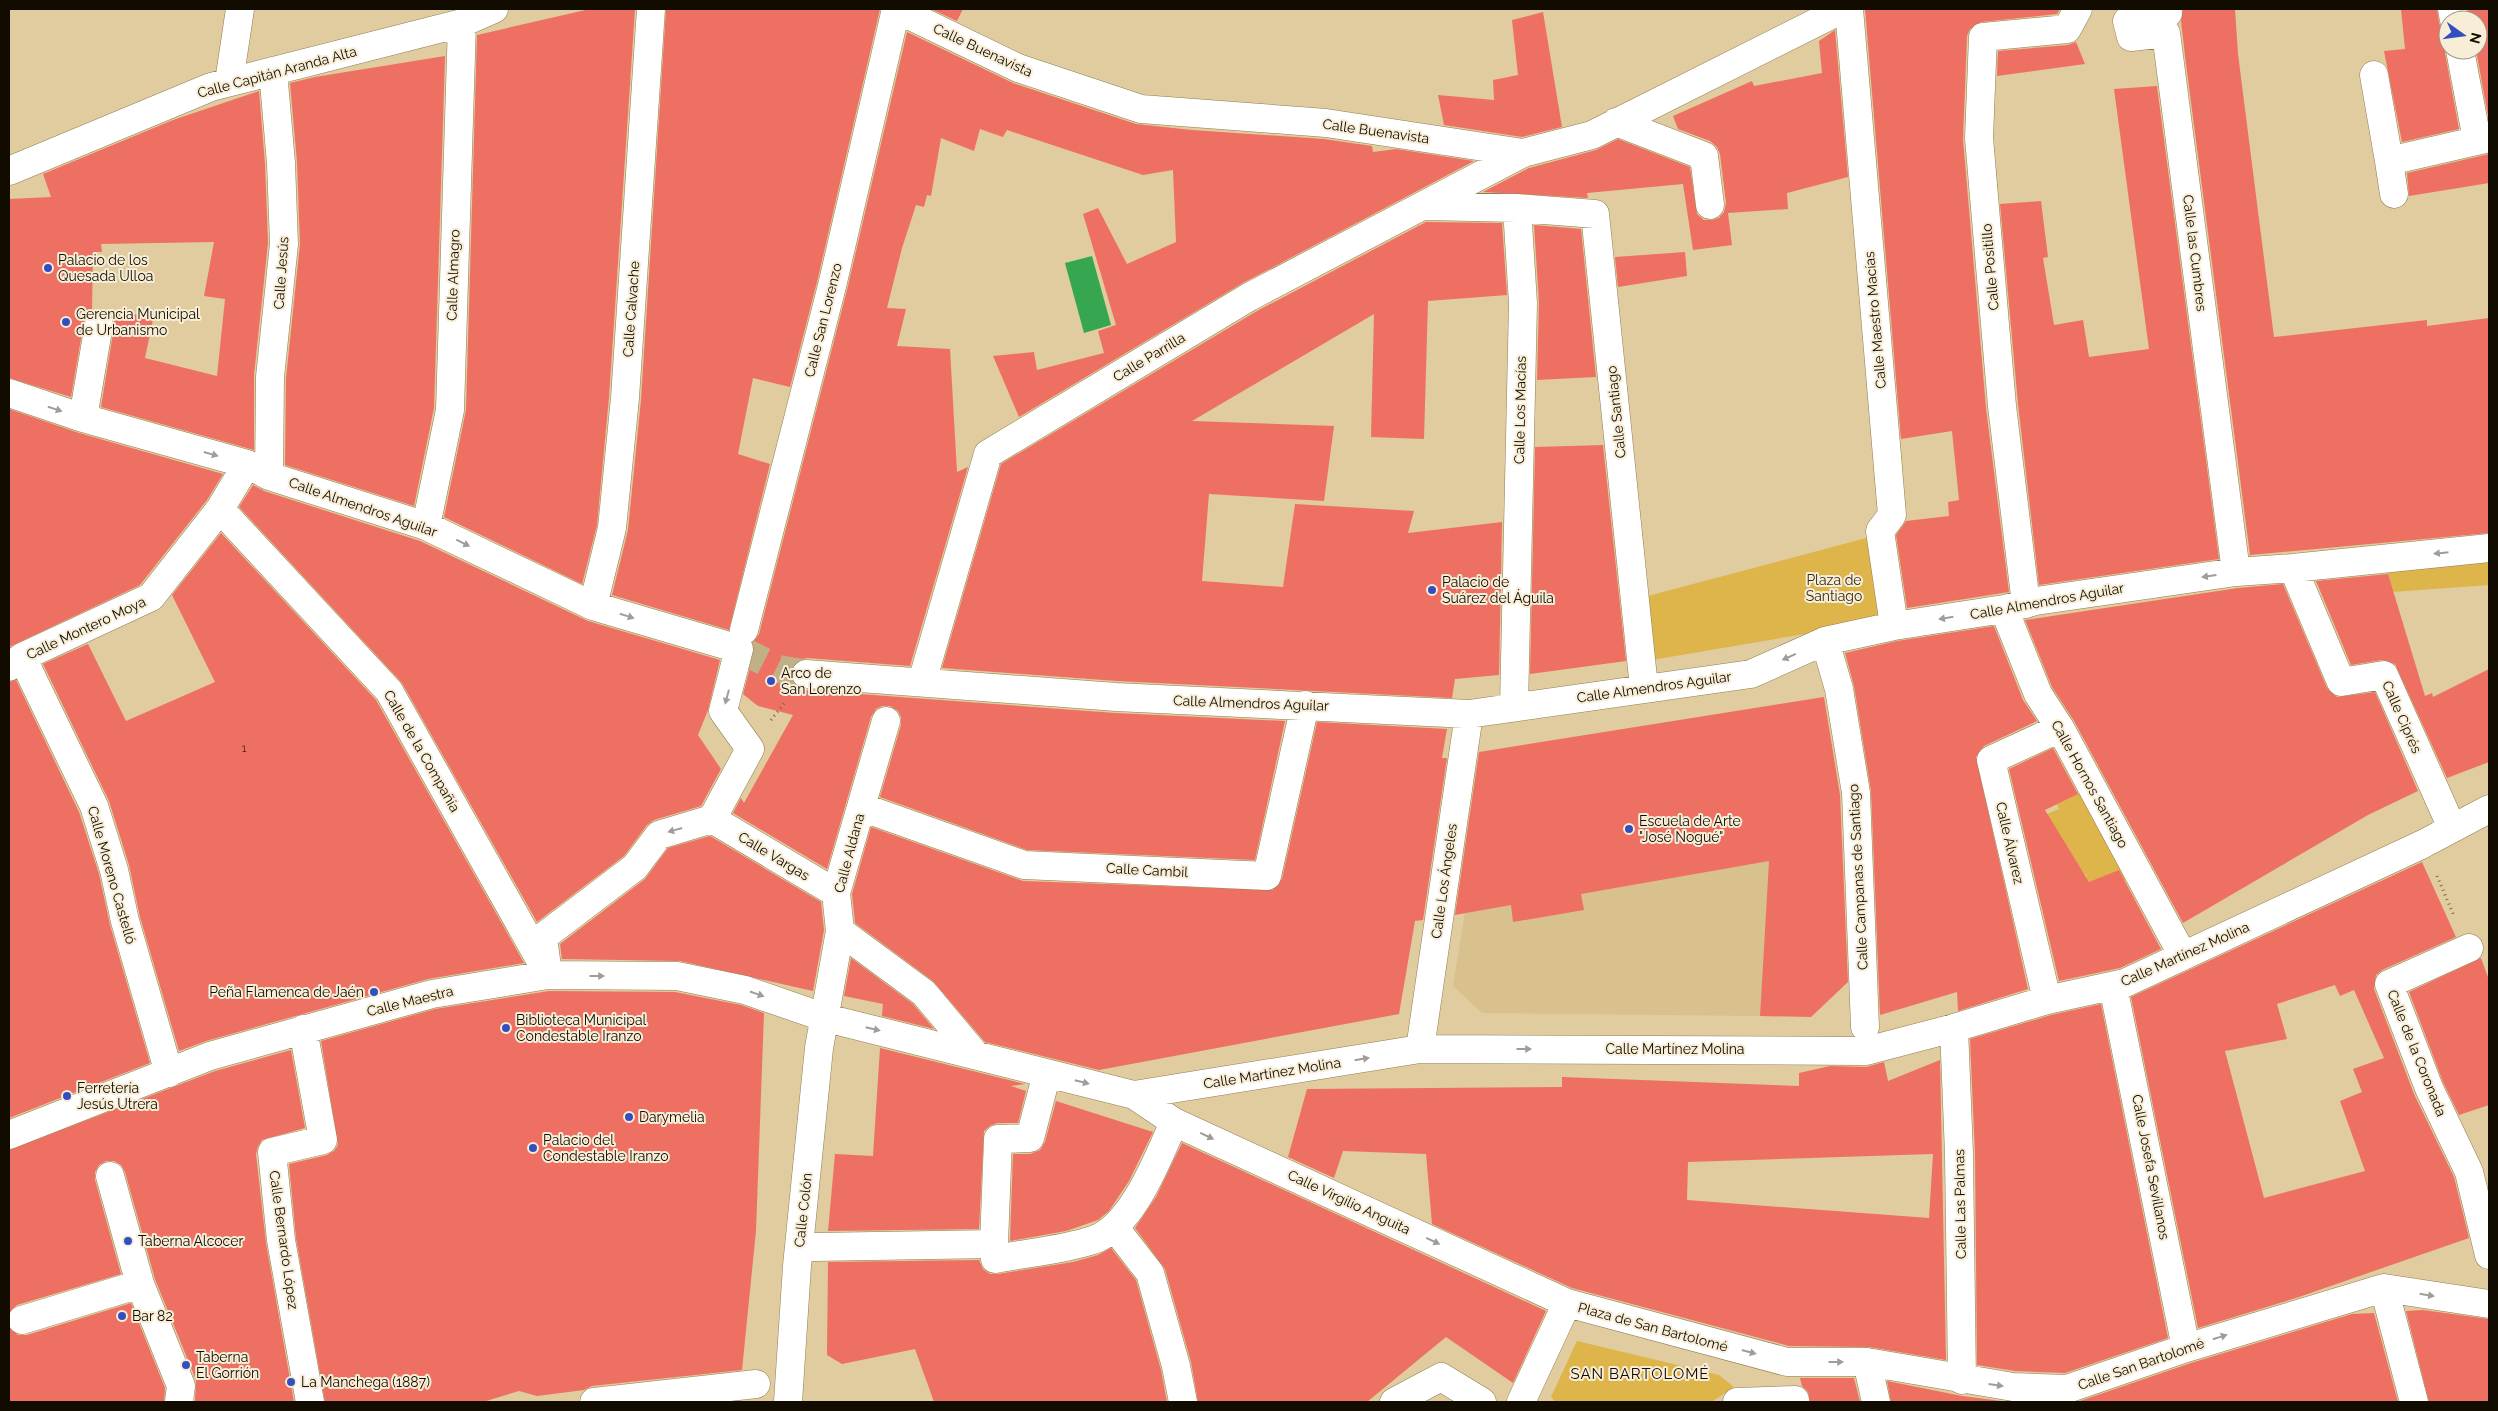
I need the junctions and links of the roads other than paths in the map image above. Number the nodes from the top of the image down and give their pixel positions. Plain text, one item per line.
1 (240, 9) edge
2 (494, 9) edge
3 (651, 9) edge
4 (896, 9) edge
5 (1842, 9) edge
6 (1849, 9) edge
7 (2078, 9) edge
8 (2167, 9) edge
9 (462, 23) junction
10 (2463, 60) edge
11 (273, 71) junction
12 (2374, 75) dead end
13 (229, 82) junction
14 (1616, 122) junction
15 (2483, 139) edge
16 (1523, 153) junction
17 (2389, 161) junction
18 (9, 171) edge
19 (2394, 194) dead end
20 (1710, 205) dead end
21 (1422, 206) junction
22 (1517, 208) junction
23 (99, 324) dead end
24 (9, 394) edge
25 (83, 418) junction
26 (258, 470) junction
27 (220, 509) junction
28 (426, 526) junction
29 (2489, 548) edge
30 (2293, 568) junction
31 (2236, 572) junction
32 (593, 606) junction
33 (2015, 606) junction
34 (1894, 626) junction
35 (742, 640) junction
36 (1825, 641) junction
37 (16, 662) edge
38 (806, 674) tunnel mouth
39 (922, 682) junction
40 (1644, 688) junction
41 (1305, 705) junction
42 (1514, 707) junction
43 (1469, 714) junction
44 (886, 721) dead end
45 (2060, 728) junction
46 (861, 807) junction
47 (2489, 809) edge
48 (712, 819) junction
49 (2452, 828) junction
50 (836, 893) junction
51 (840, 931) junction
52 (2469, 948) road end
53 (2183, 956) junction
54 (548, 975) junction
55 (2113, 986) junction
56 (2047, 1000) junction
57 (826, 1018) junction
58 (1865, 1027) dead end
59 (1954, 1028) junction
60 (303, 1029) junction
61 (1420, 1049) junction
62 (974, 1054) junction
63 (169, 1073) junction
64 (1046, 1073) junction
65 (1134, 1095) junction
66 (1174, 1122) junction
67 (9, 1135) edge
68 (110, 1176) dead end
69 (1115, 1228) junction
70 (994, 1244) junction
71 (814, 1247) dead end
72 (2489, 1255) edge
73 (140, 1284) junction
74 (2384, 1288) junction
75 (1567, 1303) junction
76 (2489, 1304) edge
77 (22, 1320) dead end
78 (2186, 1348) junction
79 (1787, 1362) junction
80 (1867, 1362) junction
81 (1962, 1380) junction
82 (756, 1384) dead end
83 (2071, 1396) edge
84 (1796, 1401) edge
85 (178, 1402) edge
86 (310, 1402) edge
87 (594, 1402) edge
88 (788, 1402) edge
89 (1183, 1402) edge
90 (1394, 1402) edge
91 (1482, 1402) edge
92 (1521, 1402) edge
93 (1737, 1402) edge
94 (1876, 1402) edge
95 (2414, 1402) edge

1 - 13 street
2 - 9 street, Calle Capitán Aranda Alta
3 - 32 street, Calle Calvache
4 - 16 street, Calle Buenavista
4 - 35 street, Calle San Lorenzo
5 - 14 street, Calle Buenavista
6 - 34 street, Calle Maestro Macías
7 - 33 street, Calle Positillo
8 - 31 street, Calle las Cumbres
9 - 11 street, Calle Capitán Aranda Alta
9 - 28 street, Calle Almagro
10 - 15 street
11 - 13 street, Calle Capitán Aranda Alta
11 - 26 street, Calle Jesús
12 - 17 street
13 - 18 street, Calle Capitán Aranda Alta
14 - 16 street, Calle Buenavista
14 - 20 street
15 - 17 street
16 - 21 street, Calle Parrilla
17 - 19 street
21 - 22 street
21 - 39 street, Calle Parrilla
22 - 40 street, Calle Santiago
22 - 42 street, Calle Los Macías
23 - 25 street
24 -> 25 street, Calle Almendros Aguilar
25 -> 26 street, Calle Almendros Aguilar
26 - 27 street, Calle Montero Moya
26 - 28 street, Calle Almendros Aguilar
27 - 37 street, Calle Montero Moya
27 - 54 street, Calle de la Compañía
28 -> 32 street, Calle Almendros Aguilar
29 -> 30 street, Calle Almendros Aguilar
30 - 31 street, Calle Almendros Aguilar
30 - 49 street, Calle Ciprés
31 -> 33 street, Calle Almendros Aguilar
32 -> 35 street, Calle Almendros Aguilar
33 -> 34 street, Calle Almendros Aguilar
33 - 45 street, Calle Hornos Santiago
34 - 36 street, Calle Almendros Aguilar
35 -> 48 street, Calle San Lorenzo
36 -> 40 street, Calle Almendros Aguilar
36 - 58 street, Calle Campanas de Santiago
37 - 63 street, Calle Moreno Castelló
38 - 39 street, Calle Almendros Aguilar
39 - 41 street, Calle Almendros Aguilar
40 - 42 street, Calle Almendros Aguilar
41 - 43 street, Calle Almendros Aguilar
41 - 46 street, Calle Cambil
42 - 43 street, Calle Almendros Aguilar
43 - 61 street, Calle Los Ángeles
44 - 46 street, Calle Aldana
45 - 53 street, Calle Hornos Santiago
45 - 56 street, Calle Álvarez
46 - 50 street, Calle Aldana
47 - 49 street, Calle Martínez Molina
48 - 50 street, Calle Vargas
48 -> 54 street
49 - 53 street, Calle Martínez Molina
50 - 51 street, Calle Aldana
51 - 57 street, Calle Aldana
51 - 62 street
52 - 72 street, Calle de la Coronada
53 - 55 street, Calle Martínez Molina
54 -> 57 street, Calle Maestra
54 - 60 street, Calle Maestra
55 - 56 street, Calle Martínez Molina
55 - 78 street, Calle Josefa Sevillanos
56 - 59 street, Calle Martínez Molina
57 -> 62 street, Calle Martínez Molina
57 - 88 street, Calle Colón
61 -> 59 street, Calle Martínez Molina
59 - 81 street, Calle Las Palmas
60 - 63 street, Calle Maestra
60 - 86 street, Calle Bernardo López
65 -> 61 street, Calle Martínez Molina
62 - 64 street, Calle Martínez Molina
63 - 67 street, Calle Maestra
64 -> 65 street, Calle Martínez Molina
64 - 70 street
65 - 66 street, Calle Virgilio Anguita
66 - 69 street
66 -> 75 street, Calle Virgilio Anguita
68 - 73 street
69 - 70 street
69 - 89 street
70 - 71 street
73 - 77 street
73 - 85 street
74 -> 76 street, Calle San Bartolomé
78 -> 74 street, Calle San Bartolomé
74 - 95 street
75 -> 79 street, Plaza de San Bartolomé
75 - 92 street, Plaza de San Bartolomé
78 - 83 street, Calle San Bartolomé
79 -> 80 street, Calle San Bartolomé
79 - 84 street
80 - 81 street, Calle San Bartolomé
80 - 94 street
81 -> 83 street, Calle San Bartolomé
82 - 87 street
84 - 93 street
90 - 91 street

